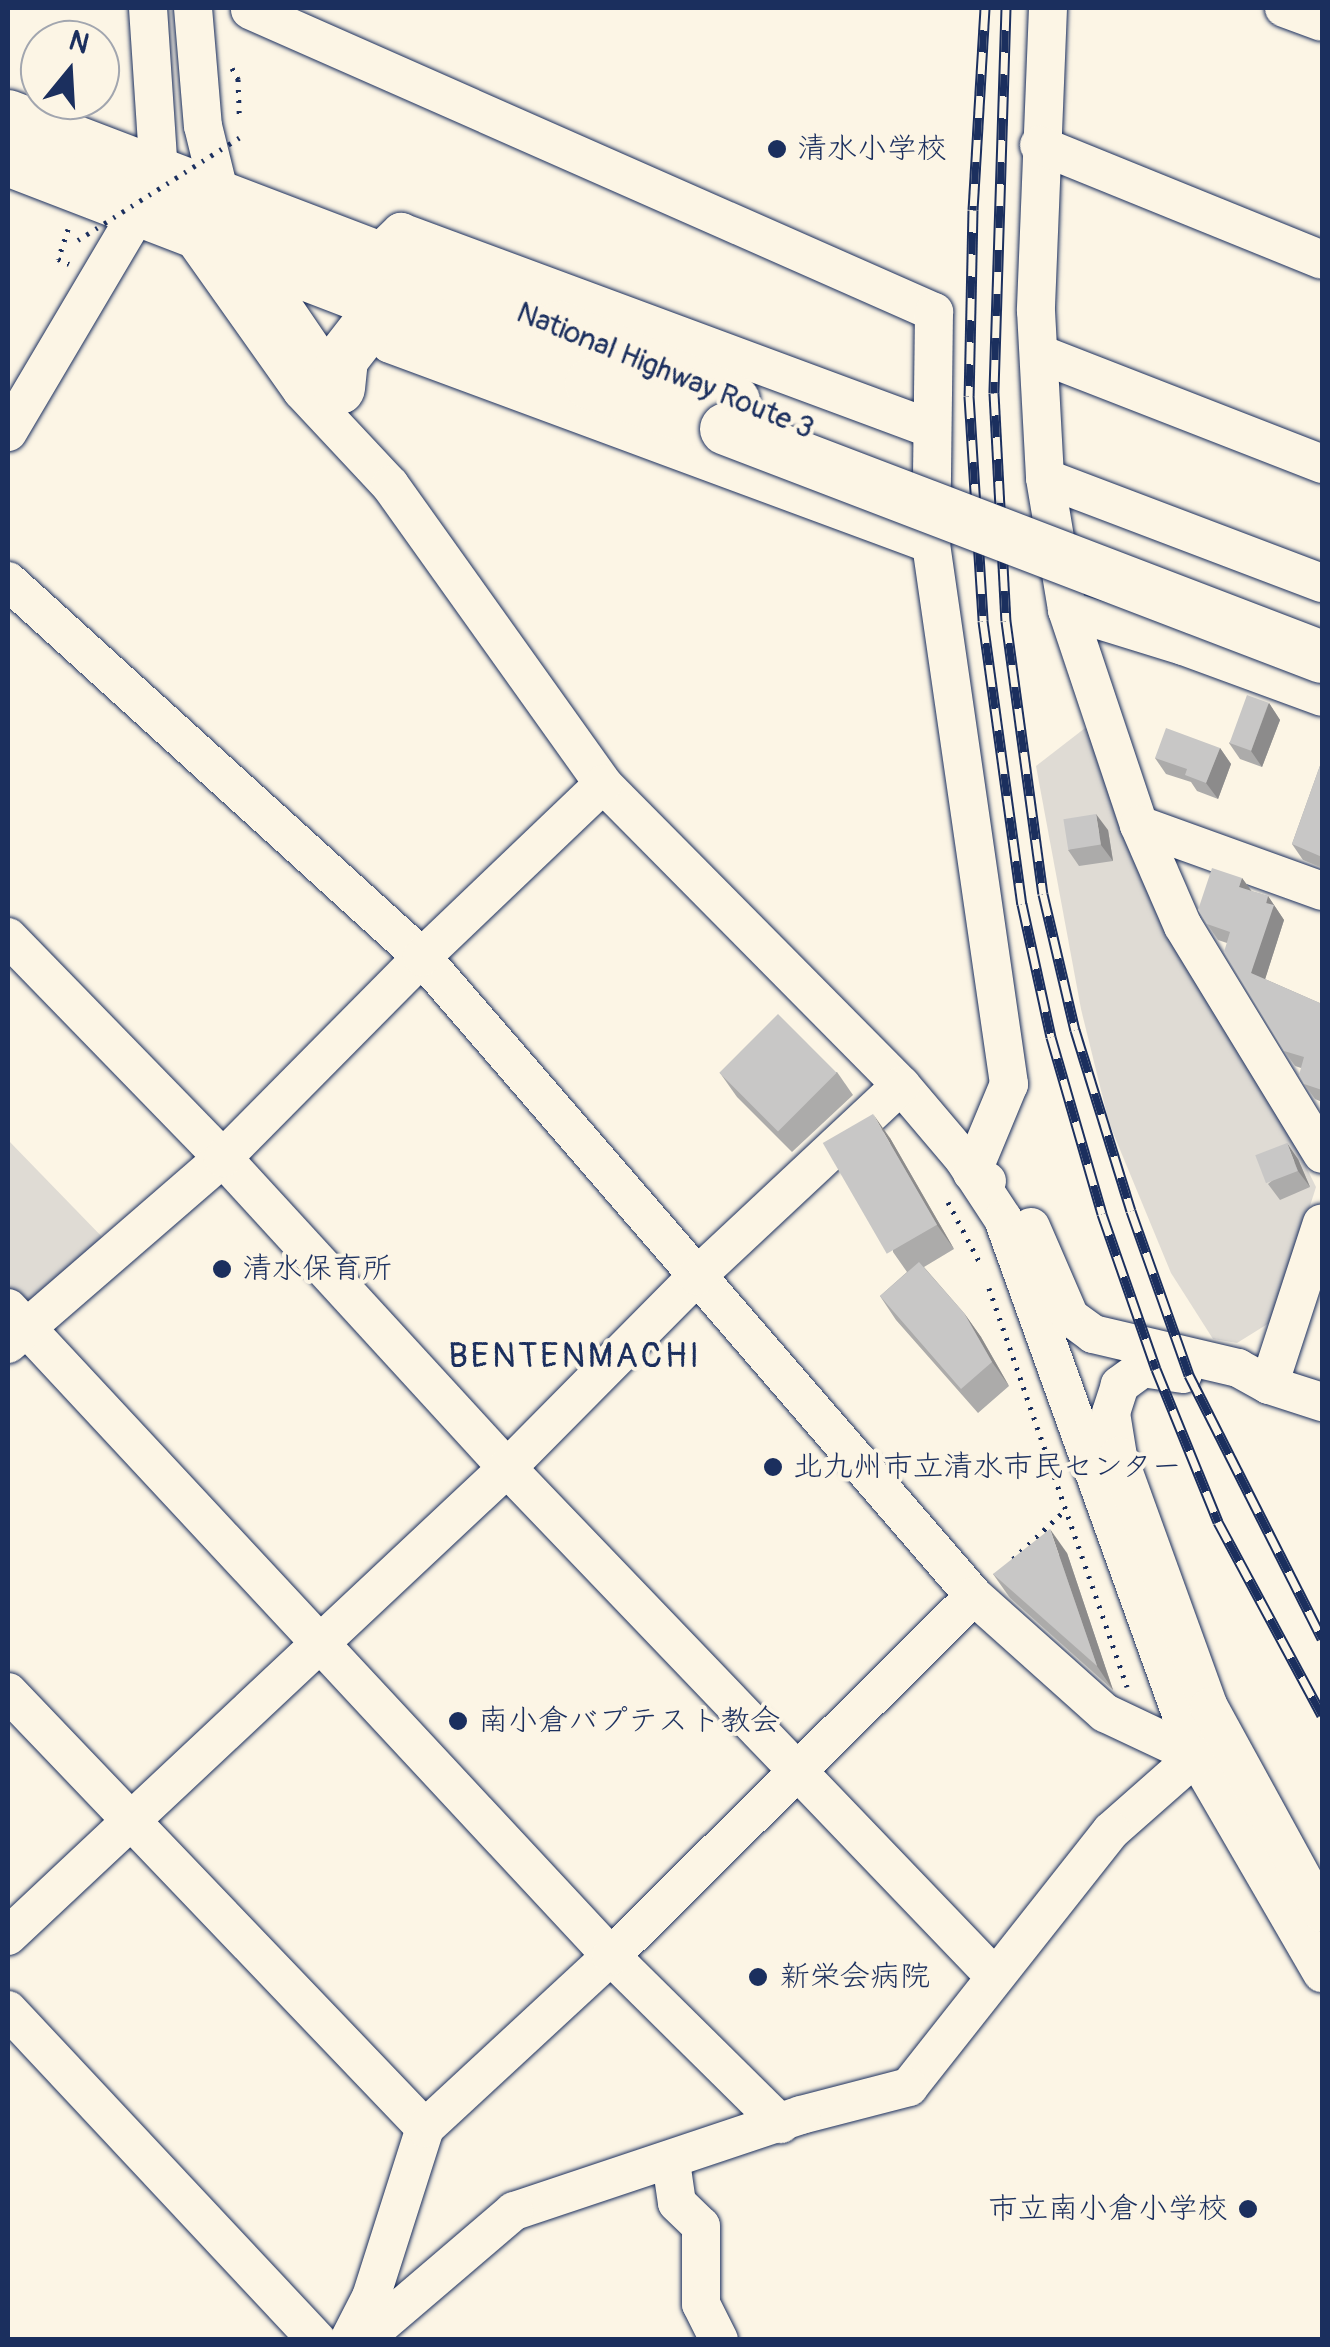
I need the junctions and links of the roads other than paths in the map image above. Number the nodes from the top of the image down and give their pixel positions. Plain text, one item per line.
1 (148, 8) edge
2 (170, 8) edge
3 (193, 8) edge
4 (249, 8) edge
5 (1048, 8) edge
6 (1284, 8) edge
7 (1322, 22) edge
8 (152, 106) junction
9 (8, 116) edge
10 (1039, 145) junction
11 (8, 160) edge
12 (104, 199) junction
13 (203, 214) junction
14 (244, 253) junction
15 (1322, 260) edge
16 (380, 280) junction
17 (1040, 354) junction
18 (21, 376) edge
19 (339, 388) junction
20 (730, 415) junction
21 (932, 430) junction
22 (8, 432) edge
23 (1322, 464) edge
24 (1045, 478) junction
25 (390, 485) junction
26 (930, 544) junction
27 (8, 582) edge
28 (1322, 583) edge
29 (1066, 610) junction
30 (1322, 624) edge
31 (1322, 657) edge
32 (1322, 698) edge
33 (603, 784) junction
34 (1140, 825) junction
35 (1322, 891) edge
36 (8, 937) edge
37 (422, 957) junction
38 (900, 1085) junction
39 (1289, 1104) junction
40 (1322, 1124) edge
41 (1322, 1154) edge
42 (223, 1158) junction
43 (958, 1184) junction
44 (1322, 1223) edge
45 (697, 1276) junction
46 (14, 1327) edge
47 (1269, 1385) junction
48 (1322, 1402) edge
49 (507, 1468) junction
50 (974, 1596) junction
51 (318, 1644) junction
52 (8, 1692) edge
53 (1196, 1756) junction
54 (796, 1772) junction
55 (131, 1820) junction
56 (1322, 1913) edge
57 (8, 1936) edge
58 (611, 1956) junction
59 (1322, 1973) edge
60 (995, 1977) junction
61 (8, 2010) edge
62 (780, 2124) junction
63 (425, 2128) junction
64 (671, 2162) junction
65 (317, 2340) edge
66 (349, 2340) edge
67 (363, 2340) edge
68 (719, 2340) edge

1 - 8 street
2 - 12 street
3 - 13 street
4 - 21 street
5 - 10 street
6 - 7 street
8 - 12 street
8 - 12 street
9 - 12 highway, National Highway Route 3
10 - 15 street
10 - 17 street
11 - 12 highway, National Highway Route 3
12 - 13 highway, National Highway Route 3
12 - 18 street
13 - 14 highway, National Highway Route 3
13 - 16 highway, National Highway Route 3
13 - 25 street
14 - 16 highway, National Highway Route 3
14 - 19 street
16 - 19 highway
16 - 20 highway, National Highway Route 3
16 - 21 street
16 - 26 street
17 - 23 street
17 - 24 street
18 - 22 street
19 - 25 street
20 - 30 highway, National Highway Route 3
20 - 31 highway, National Highway Route 3, bridge
21 - 26 street
24 - 28 street
24 - 29 street
25 - 33 street
26 - 43 street
27 - 37 street
29 - 32 street
29 - 34 street
33 - 37 street
33 - 38 street
34 - 35 street
34 - 39 street
36 - 42 street
37 - 42 street
37 - 45 street
38 - 43 street
38 - 45 street
39 - 40 street
39 - 41 street
42 - 46 street
42 - 49 street
43 - 47 street
43 - 53 street
44 - 47 street
45 - 49 street
45 - 50 street
46 - 51 street
47 - 48 street
47 - 56 street
49 - 51 street
49 - 54 street
50 - 53 street
50 - 54 street
51 - 55 street
51 - 58 street
52 - 55 street
53 - 59 street
53 - 60 street
54 - 58 street
54 - 60 street
55 - 57 street
55 - 63 street
58 - 62 street
58 - 63 street
60 - 62 street
61 - 65 street
62 - 64 street
63 - 66 street
64 - 67 street
64 - 68 street

